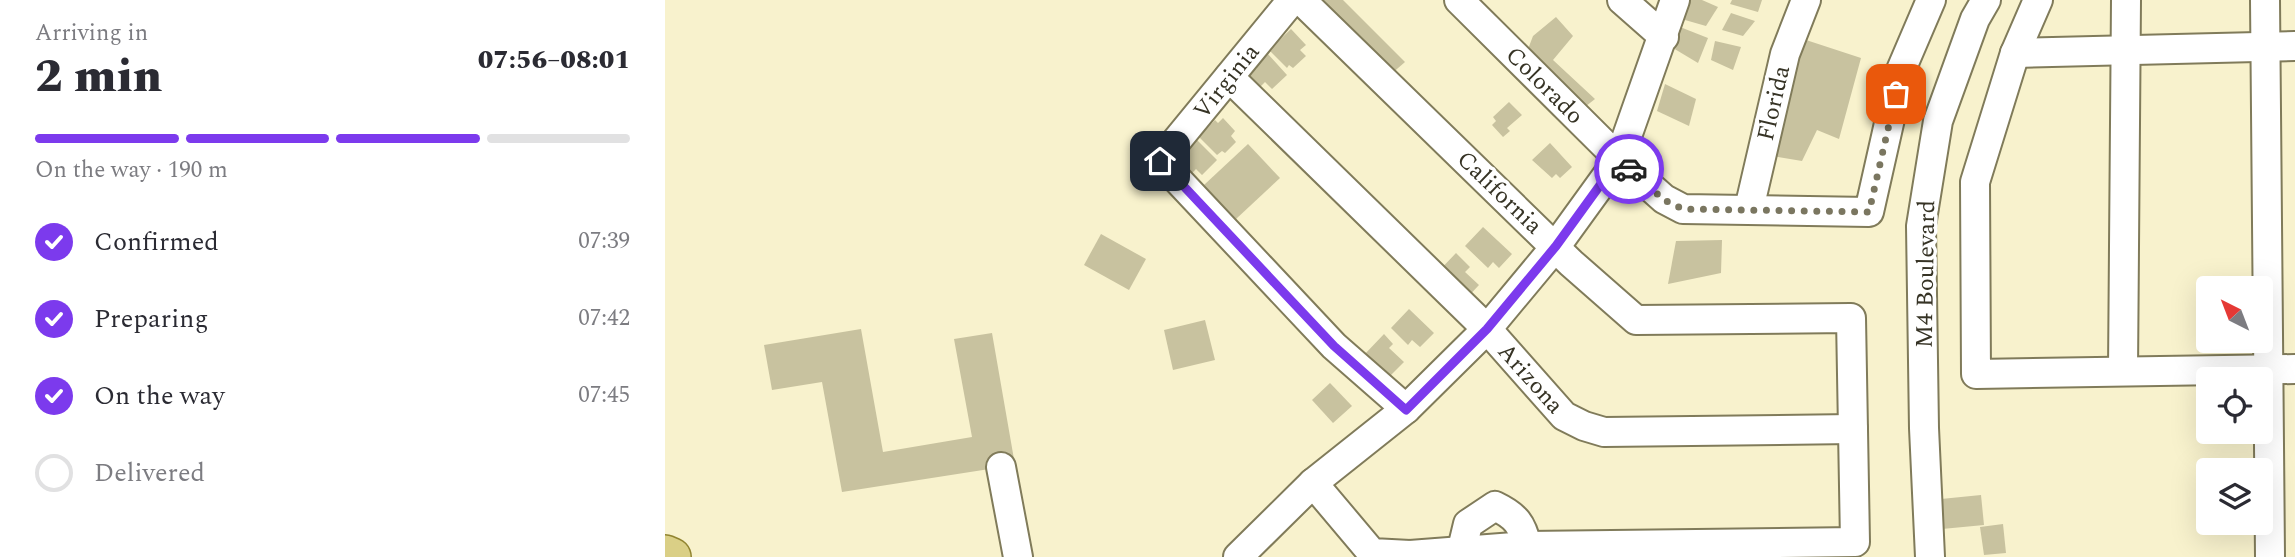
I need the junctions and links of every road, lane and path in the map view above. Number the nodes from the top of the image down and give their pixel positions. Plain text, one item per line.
1 (1292, 0) edge
2 (1301, 0) edge
3 (1459, 0) edge
4 (1622, 0) edge
5 (1675, 0) edge
6 (1806, 0) edge
7 (1931, 0) edge
8 (1986, 0) edge
9 (2038, 0) edge
10 (2126, 0) edge
11 (2265, 0) edge
12 (1664, 37) junction
13 (2295, 46) edge
14 (2265, 47) junction
15 (2127, 51) junction
16 (2015, 53) junction
17 (1229, 77) junction
18 (1619, 159) junction
19 (1749, 209) junction
20 (1556, 246) junction
21 (1487, 329) junction
22 (2281, 369) edge
23 (2123, 371) junction
24 (1406, 410) junction
25 (1853, 429) junction
26 (1001, 467) dead end
27 (1313, 483) junction
28 (1527, 545) junction
29 (1462, 549) junction
30 (665, 554) edge
31 (672, 557) edge
32 (1018, 557) edge
33 (1238, 557) edge
34 (1930, 557) edge
35 (2270, 557) edge

1 - 17 street, Virginia
2 - 20 street, California
3 - 18 street, Colorado
4 - 12 street
5 - 12 street
6 - 19 street, Florida
7 - 19 street, Colorado
8 - 34 street, M4 Boulevard
9 - 16 street
10 - 15 street
11 - 14 street
12 - 18 street
13 - 14 street
14 - 15 street
14 - 22 street
15 - 16 street
15 - 23 street
16 - 23 street
17 - 21 street, Arizona
17 - 24 street, Virginia
18 - 19 street, Colorado
18 - 20 street
20 - 21 street
20 - 25 street, California
21 - 24 street
21 - 25 street, Arizona
22 - 23 street
22 - 35 street
24 - 27 street
25 - 28 street
26 - 32 street
27 - 29 street
27 - 33 street
28 - 29 street
28 - 29 street
30 - 31 main road

